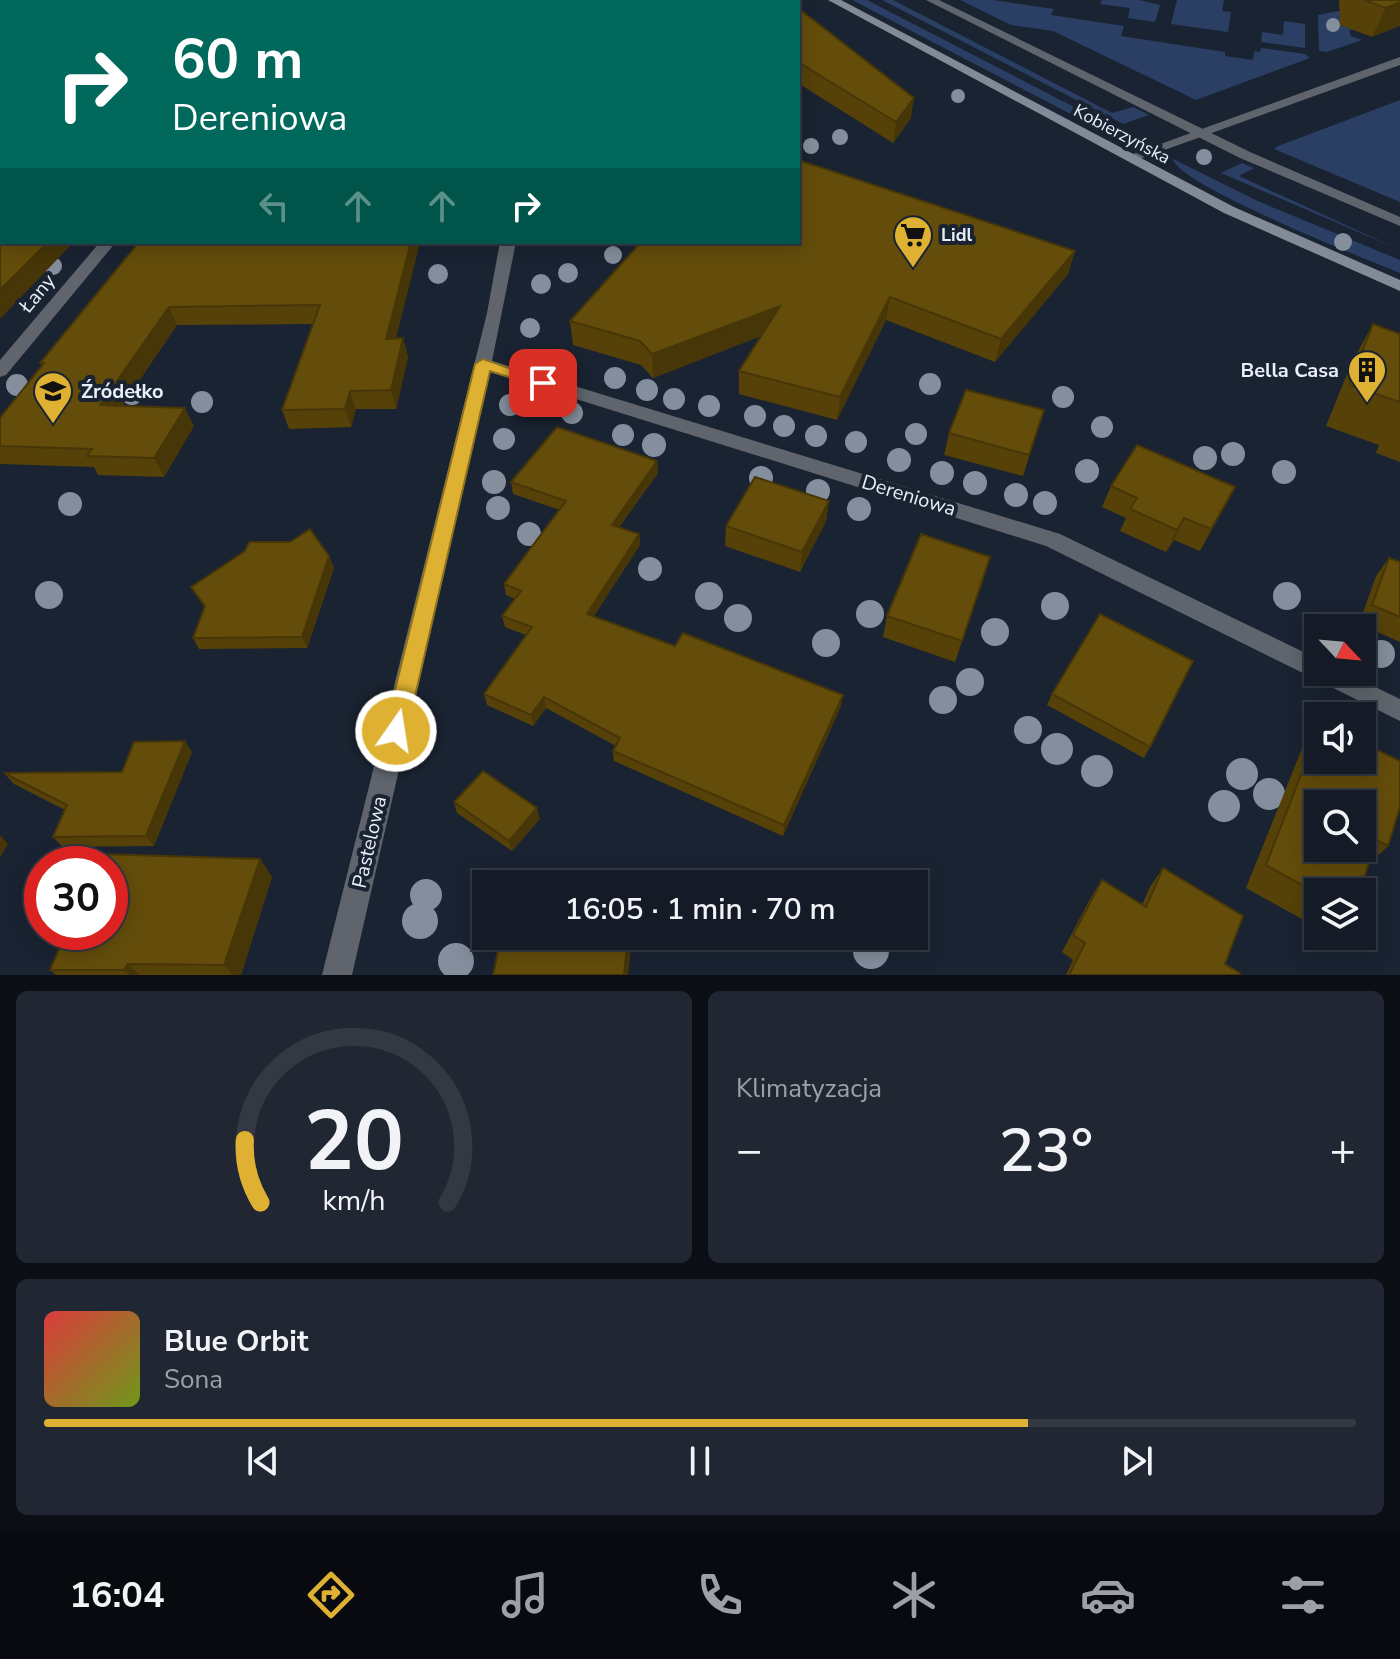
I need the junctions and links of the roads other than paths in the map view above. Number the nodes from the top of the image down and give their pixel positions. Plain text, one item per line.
1 (833, 0) edge
2 (931, 0) edge
3 (1400, 61) edge
4 (1200, 132) junction
5 (1129, 158) junction
6 (1400, 222) edge
7 (106, 244) edge
8 (508, 244) edge
9 (1400, 286) edge
10 (483, 364) junction
11 (0, 371) edge
12 (1304, 663) edge
13 (1350, 686) edge
14 (1400, 711) edge
15 (337, 975) edge

1 - 5 street, Kobierzyńska
2 - 4 street
3 - 4 street
4 - 5 street
4 - 6 street
5 - 9 street, Kobierzyńska
7 - 11 street, Łany
8 - 10 street, Pastelowa
10 - 12 street, Dereniowa
10 - 15 street, Pastelowa
13 - 14 street, Dereniowa

